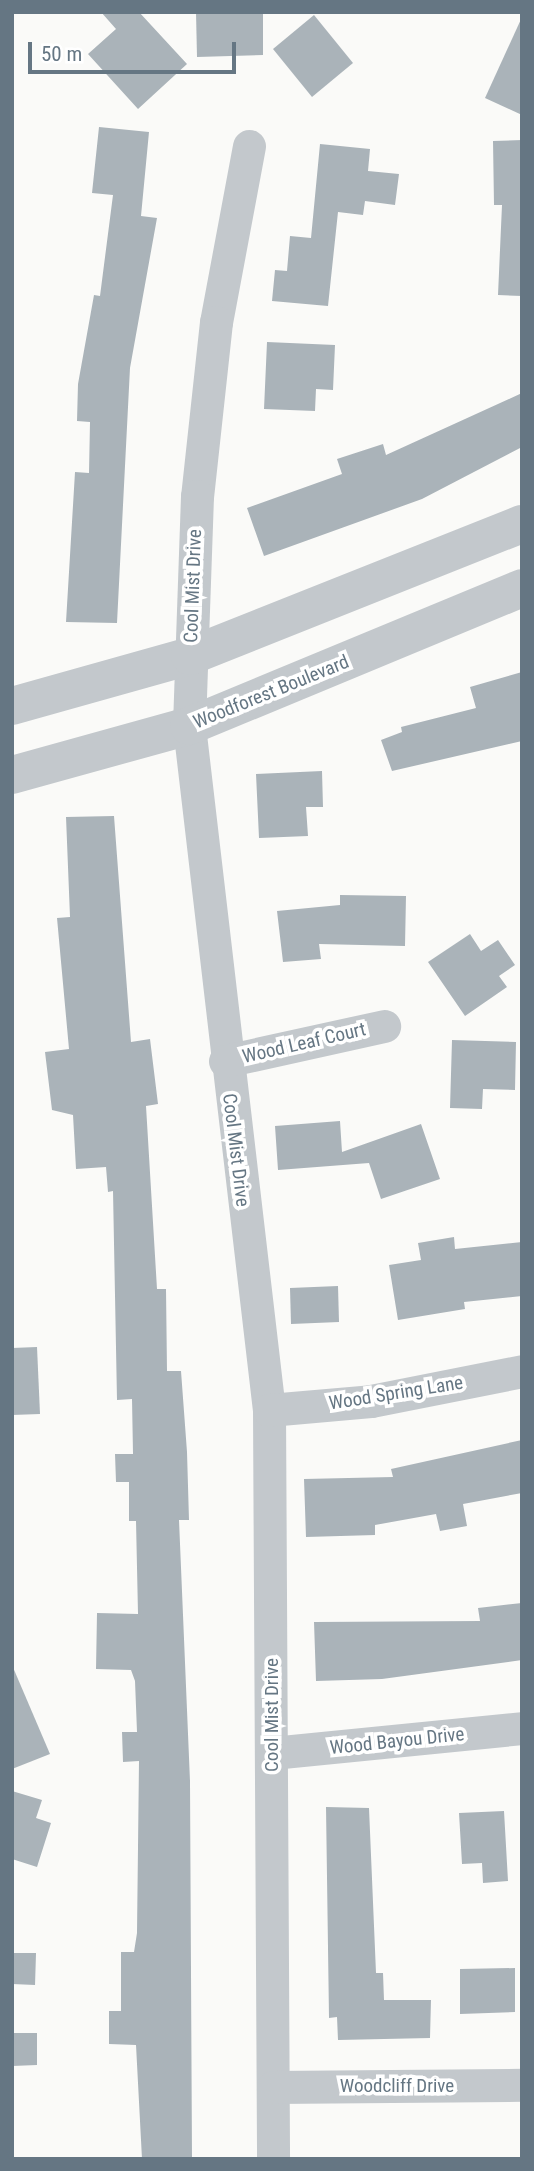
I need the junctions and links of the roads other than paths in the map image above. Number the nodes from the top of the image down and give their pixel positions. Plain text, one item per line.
1 (249, 146) dead end
2 (522, 524) edge
3 (522, 588) edge
4 (190, 656) junction
5 (12, 706) edge
6 (189, 726) junction
7 (12, 775) edge
8 (384, 1026) dead end
9 (225, 1061) junction
10 (522, 1371) edge
11 (269, 1410) junction
12 (522, 1728) edge
13 (272, 1753) junction
14 (522, 2085) edge
15 (273, 2087) junction
16 (273, 2159) edge

1 - 4 street, Cool Mist Drive
2 - 4 street
3 - 6 street, Woodforest Boulevard
4 - 5 street
4 - 6 street, Cool Mist Drive
6 - 7 street, Woodforest Boulevard
6 - 9 street, Cool Mist Drive
8 - 9 street, Wood Leaf Court
9 - 11 street, Cool Mist Drive
10 - 11 street, Wood Spring Lane
11 - 13 street, Cool Mist Drive
12 - 13 street, Wood Bayou Drive
13 - 15 street, Cool Mist Drive
14 - 15 street, Woodcliff Drive
15 - 16 street, Cool Mist Drive

